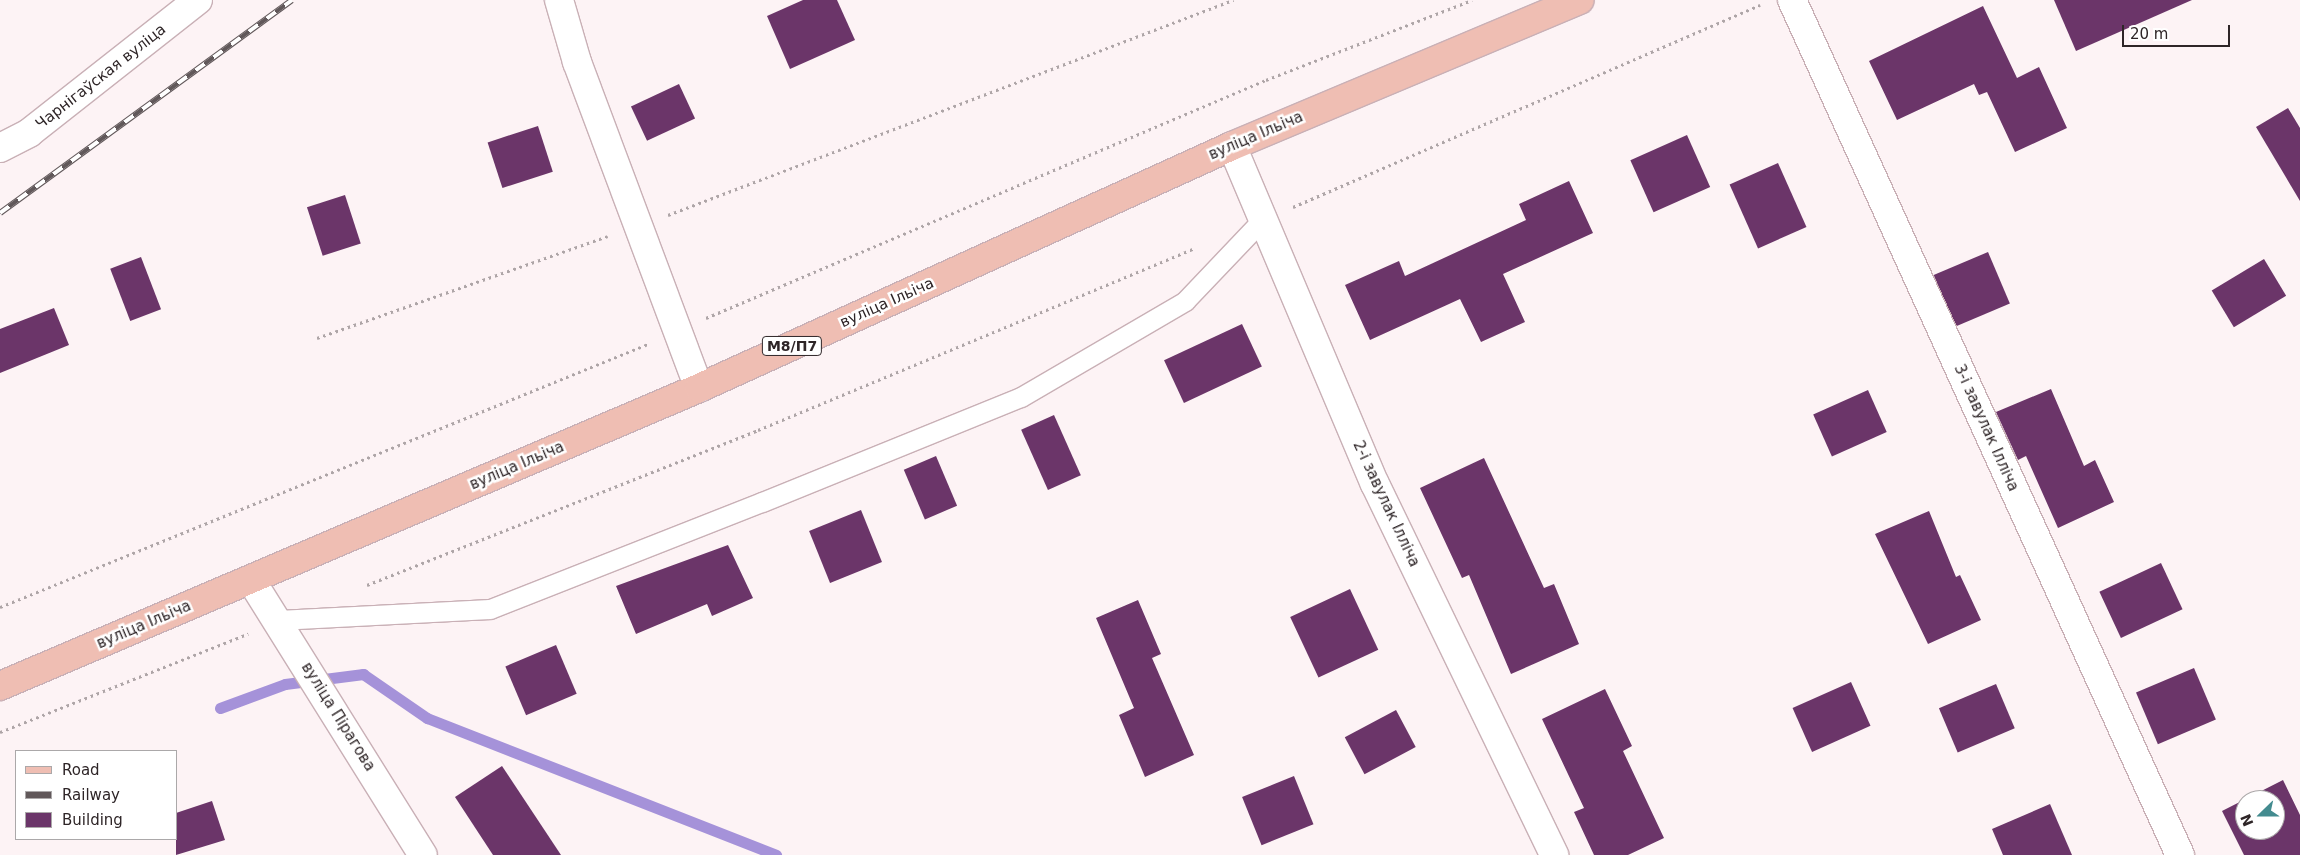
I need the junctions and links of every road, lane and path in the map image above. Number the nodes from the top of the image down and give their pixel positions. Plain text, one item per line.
1 (198, 0) edge
2 (559, 0) edge
3 (1233, 0) edge
4 (1472, 0) edge
5 (1580, 0) edge
6 (1792, 0) edge
7 (1763, 4) dead end
8 (1232, 146) junction
9 (0, 148) edge
10 (1263, 219) junction
11 (639, 226) junction
12 (1199, 246) dead end
13 (678, 330) junction
14 (317, 338) dead end
15 (699, 388) junction
16 (251, 580) junction
17 (361, 588) dead end
18 (0, 607) edge
19 (278, 620) junction
20 (0, 686) edge
21 (0, 732) edge
22 (423, 855) edge
23 (1554, 855) edge
24 (2180, 855) edge

1 - 9 street, Чарнігаўская вуліца
2 - 11 street
3 - 11 path
4 - 13 path
5 - 8 main road, вуліца Ільіча / М8/П7
6 - 24 street, 3-і завулак Ілліча
7 - 10 path
8 - 10 street, 2-і завулак Ілліча
8 - 15 main road, вуліца Ільіча / М8/П7
10 - 19 lane
10 - 23 street, 2-і завулак Ілліча
11 - 13 street
11 - 14 path
12 - 17 path
13 - 15 street
13 - 18 path
15 - 16 main road, вуліца Ільіча / М8/П7
16 - 19 street, вуліца Пірагова
16 - 20 main road, вуліца Ільіча / М8/П7
19 - 21 path
19 - 22 street, вуліца Пірагова

